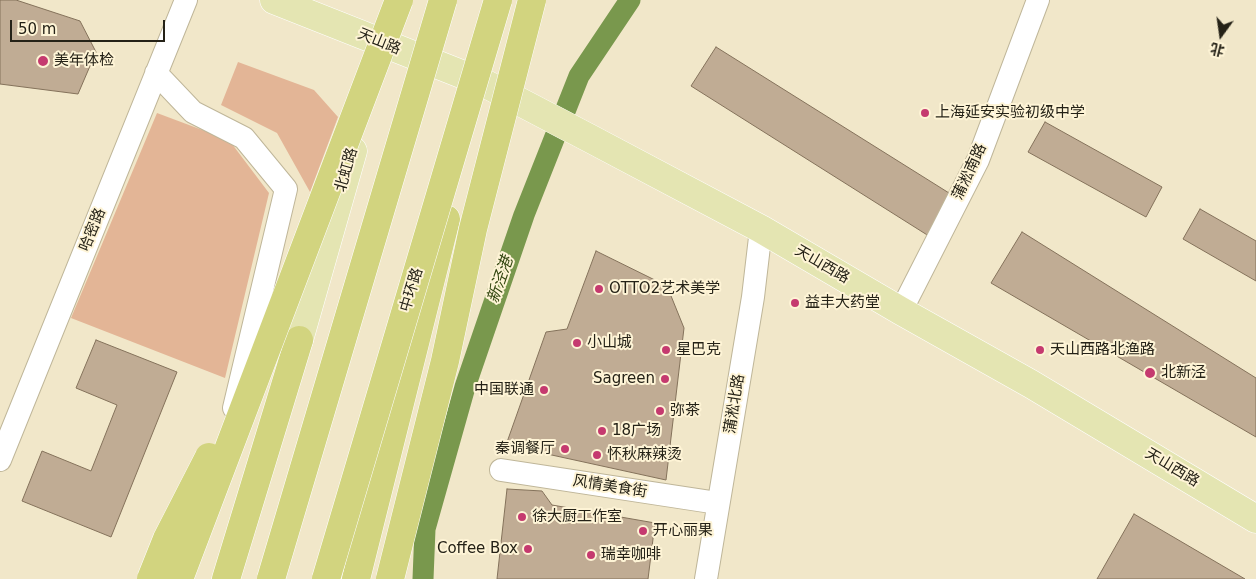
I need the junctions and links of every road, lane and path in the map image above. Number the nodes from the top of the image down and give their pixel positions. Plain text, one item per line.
1 (186, 0) edge
2 (274, 0) edge
3 (397, 0) edge
4 (443, 0) edge
5 (498, 0) edge
6 (509, 0) edge
7 (532, 0) edge
8 (1038, 0) edge
9 (384, 44) junction
10 (156, 73) junction
11 (484, 84) junction
12 (449, 205) joint
13 (761, 229) junction
14 (901, 311) junction
15 (299, 340) joint
16 (267, 347) junction
17 (0, 460) edge
18 (501, 470) dead end
19 (718, 503) junction
20 (1256, 519) edge
21 (151, 579) edge
22 (179, 579) edge
23 (193, 579) edge
24 (226, 579) edge
25 (271, 579) edge
26 (326, 579) edge
27 (356, 579) edge
28 (390, 579) edge
29 (706, 579) edge

1 - 10 street, 哈密路
2 - 9 main road, 天山路
3 - 9 main road, 北虹路
3 - 16 highway, bridge
4 - 25 highway, bridge
5 - 26 highway, 中环路, bridge
6 - 11 main road
7 - 28 highway, bridge
8 - 14 street, 蒲淞南路
9 - 11 main road, 天山路
9 - 15 main road, 北虹路
10 - 17 street, 哈密路
10 - 23 street, bridge
11 - 12 main road
11 - 13 main road, 天山西路
12 - 27 highway
13 - 14 main road, 天山西路
13 - 19 street, 蒲淞北路
14 - 20 main road, 天山西路
15 - 24 highway
16 - 21 highway, bridge
16 - 22 highway, bridge
18 - 19 street, 风情美食街
19 - 29 street, 蒲淞北路

